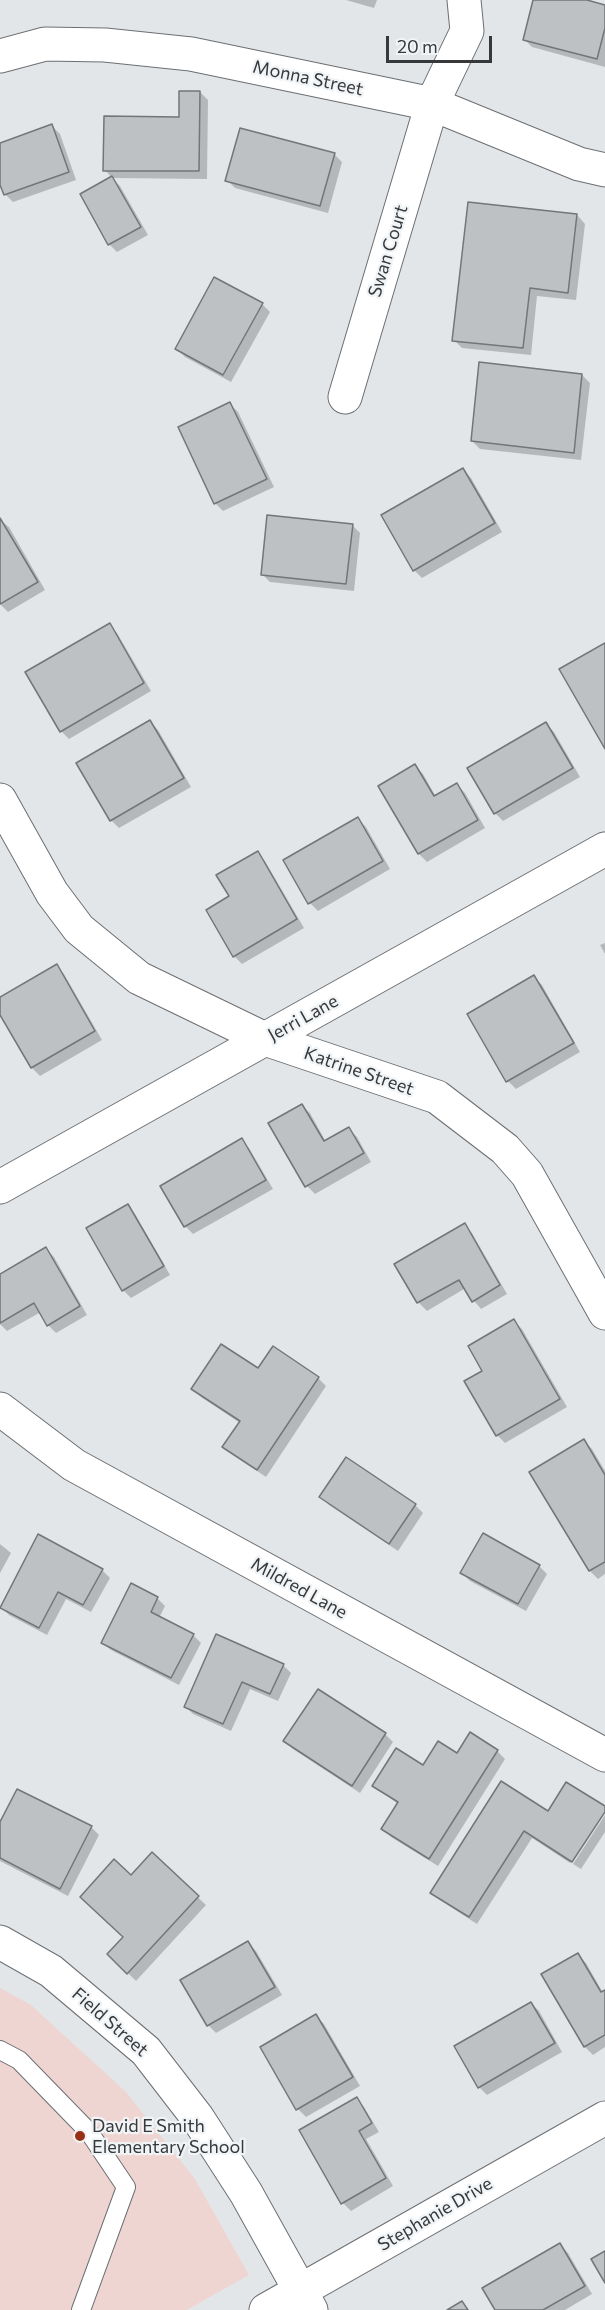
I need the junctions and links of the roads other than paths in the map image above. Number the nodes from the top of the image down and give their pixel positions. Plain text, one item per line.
1 (464, 0) edge
2 (0, 56) edge
3 (432, 104) junction
4 (605, 170) edge
5 (345, 397) dead end
6 (0, 800) edge
7 (605, 849) edge
8 (265, 1039) junction
9 (0, 1187) edge
10 (605, 1313) edge
11 (0, 1409) edge
12 (605, 1755) edge
13 (0, 1942) edge
14 (0, 2050) edge
15 (605, 2118) edge
16 (305, 2300) edge
17 (81, 2310) edge
18 (266, 2310) edge

1 - 3 street, Swan Court
2 - 3 street, Monna Street
3 - 4 street, Monna Street
3 - 5 street, Swan Court
6 - 8 street, Katrine Street
7 - 8 street, Jerri Lane
8 - 9 street, Jerri Lane
8 - 10 street, Katrine Street
11 - 12 street, Mildred Lane
13 - 16 street, Field Street
14 - 17 lane
15 - 16 street, Stephanie Drive
16 - 18 street, Stephanie Drive

